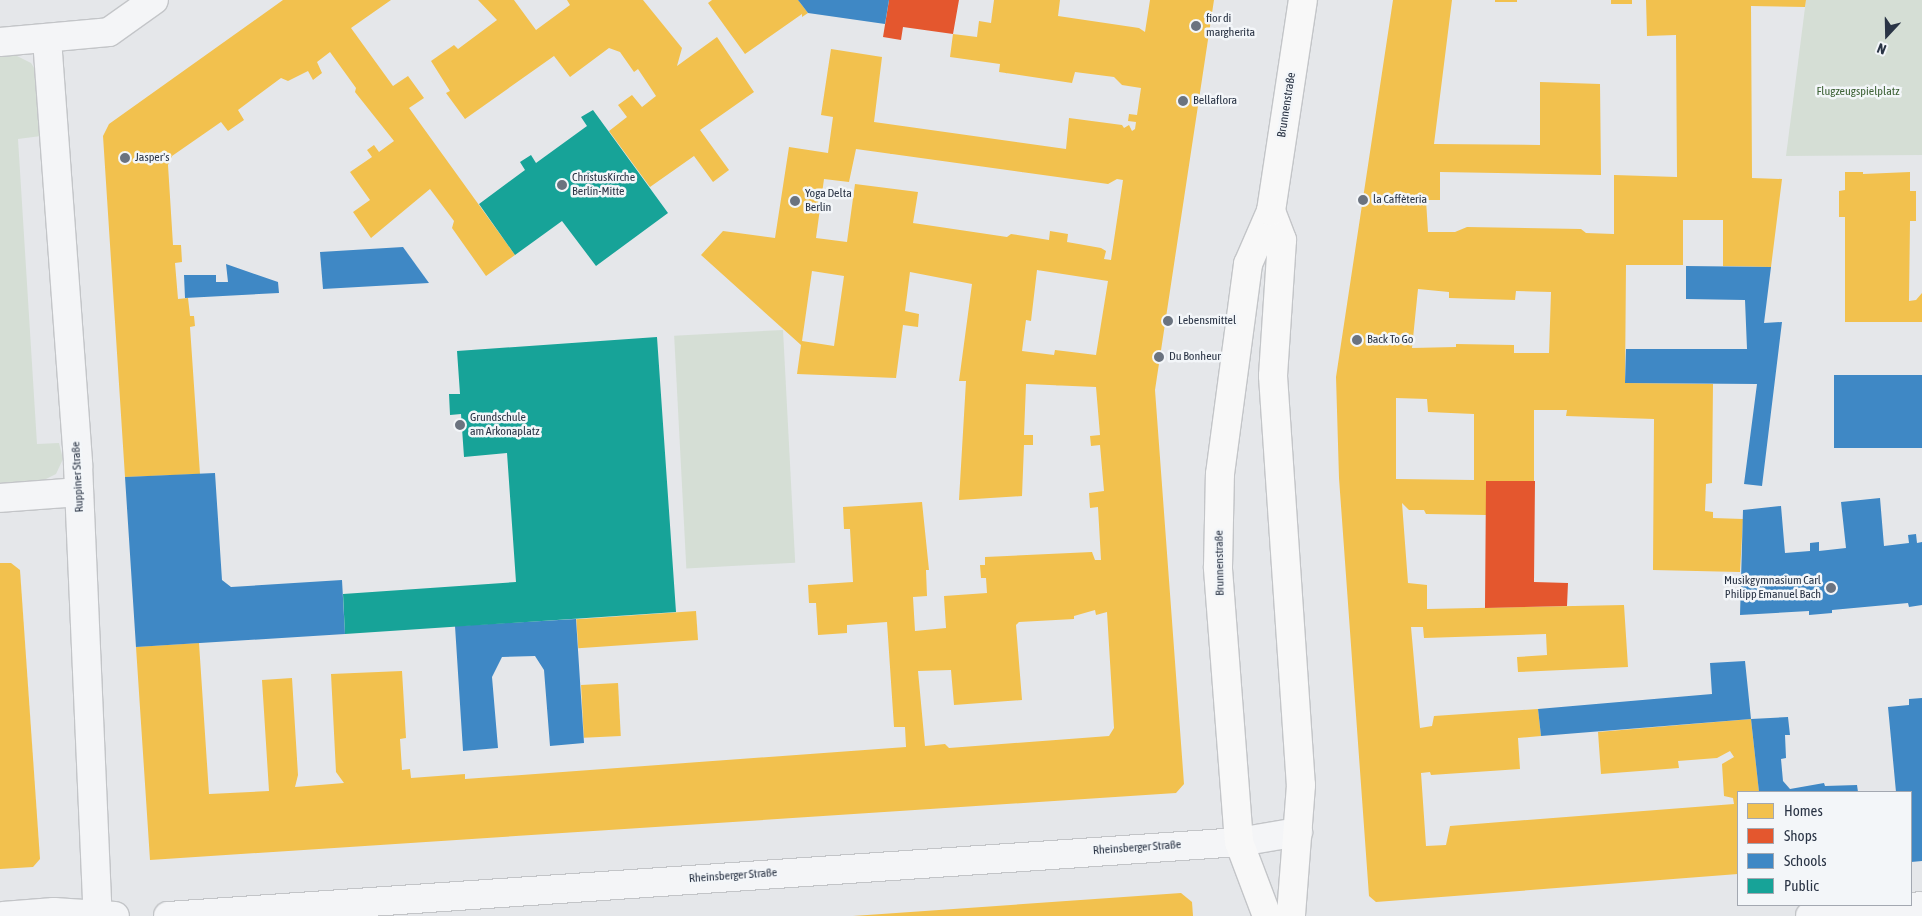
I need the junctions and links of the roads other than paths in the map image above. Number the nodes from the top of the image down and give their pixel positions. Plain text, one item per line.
1 (154, 0) edge
2 (1303, 0) edge
3 (48, 39) junction
4 (0, 42) edge
5 (1271, 211) junction
6 (79, 492) junction
7 (0, 498) edge
8 (1298, 832) junction
9 (1239, 842) junction
10 (1922, 906) edge
11 (3, 916) edge
12 (103, 916) edge
13 (168, 916) edge
14 (1267, 916) edge
15 (1291, 916) edge
16 (1810, 916) edge

1 - 3 street
2 - 5 main road, Brunnenstraße
3 - 4 street
3 - 6 street, Ruppiner Straße
5 - 8 main road, Brunnenstraße
5 - 9 main road, Brunnenstraße
6 - 7 street
6 - 12 street, Ruppiner Straße
8 - 9 street, Rheinsberger Straße
8 - 15 main road, Brunnenstraße
9 - 13 street, Rheinsberger Straße
9 - 14 main road, Brunnenstraße
10 - 16 street
11 - 12 street

